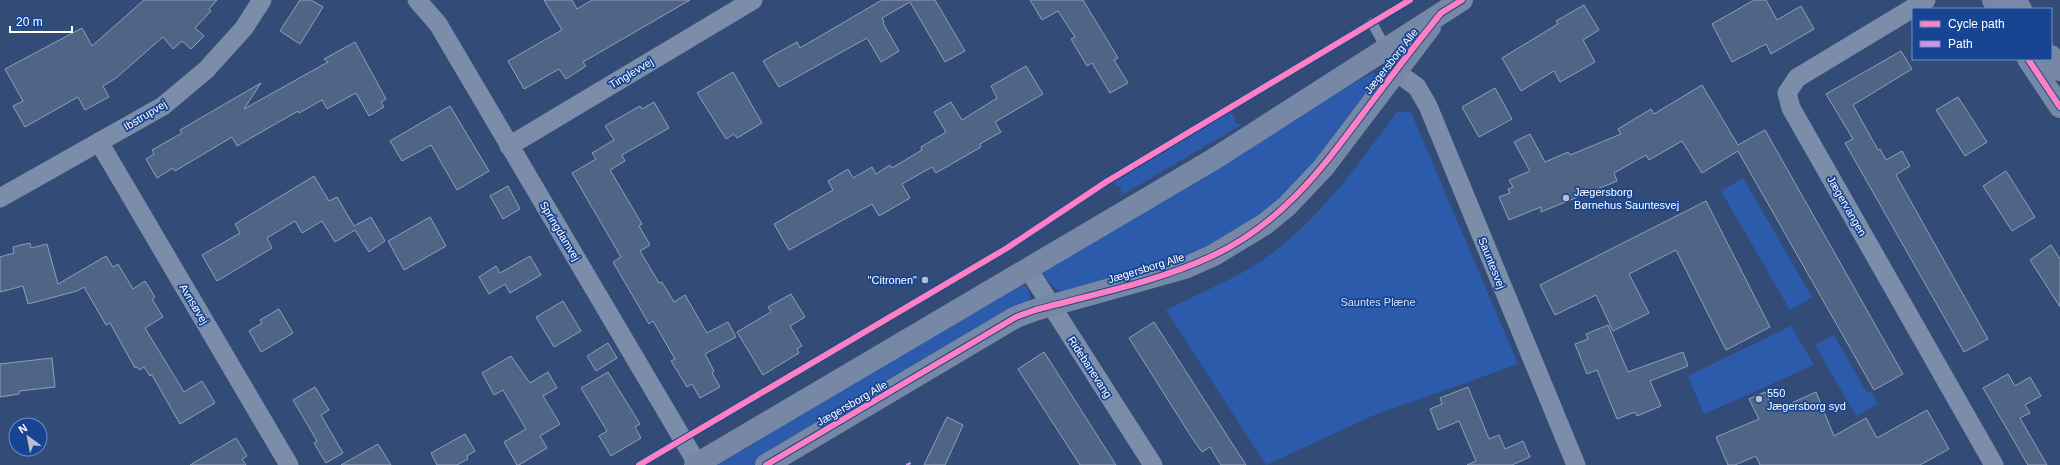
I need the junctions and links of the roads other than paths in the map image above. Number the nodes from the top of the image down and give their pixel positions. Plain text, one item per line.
1 (262, 0) edge
2 (417, 0) edge
3 (753, 0) edge
4 (1462, 0) edge
5 (1926, 0) edge
6 (1912, 8) edge
7 (1913, 8) edge
8 (1440, 13) junction
9 (1372, 23) dead end
10 (1386, 48) junction
11 (2052, 58) edge
12 (2029, 60) edge
13 (2060, 70) edge
14 (1395, 71) junction
15 (2060, 107) edge
16 (99, 142) junction
17 (509, 146) junction
18 (0, 198) edge
19 (1028, 269) junction
20 (1050, 306) junction
21 (289, 465) edge
22 (696, 465) edge
23 (766, 465) edge
24 (1153, 465) edge
25 (1576, 465) edge
26 (1994, 465) edge

1 - 16 street, Ibstrupvej
2 - 17 street, Springdamvej
3 - 17 street, Tinglevvej
4 - 8 street, Jægersborg Alle
5 - 7 street, Jægervangen
6 - 26 street, Jægervangen
8 - 10 street, Jægersborg Alle
8 - 14 street, Jægersborg Alle
9 - 10 lane
10 - 14 street
10 - 19 street, Jægersborg Alle
11 - 13 street
12 - 15 street
14 - 20 street, Jægersborg Alle
14 - 25 street, Sauntesvej
16 - 18 street, Ibstrupvej
16 - 21 street, Avnsøvej
17 - 22 street, Springdamvej
19 - 20 street, Ridebanevang
19 - 22 street, Jægersborg Alle
20 - 23 street, Jægersborg Alle
20 - 24 street, Ridebanevang

